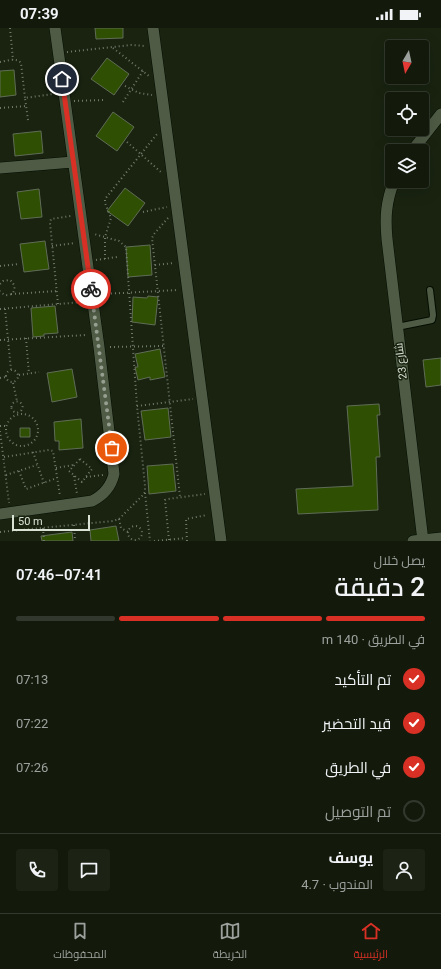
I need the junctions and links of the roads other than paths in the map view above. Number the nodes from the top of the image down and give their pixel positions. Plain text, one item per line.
1 (55, 28) edge
2 (153, 28) edge
3 (441, 114) edge
4 (417, 144) edge
5 (73, 162) junction
6 (0, 168) edge
7 (392, 188) edge
8 (430, 290) dead end
9 (397, 327) junction
10 (5, 514) edge
11 (441, 538) edge
12 (221, 541) edge
13 (419, 541) edge

1 - 5 street
2 - 12 street
3 - 4 street
5 - 6 street
5 - 10 street
7 - 9 street, شارع 23
8 - 9 lane
9 - 13 street, شارع 23
11 - 13 street

